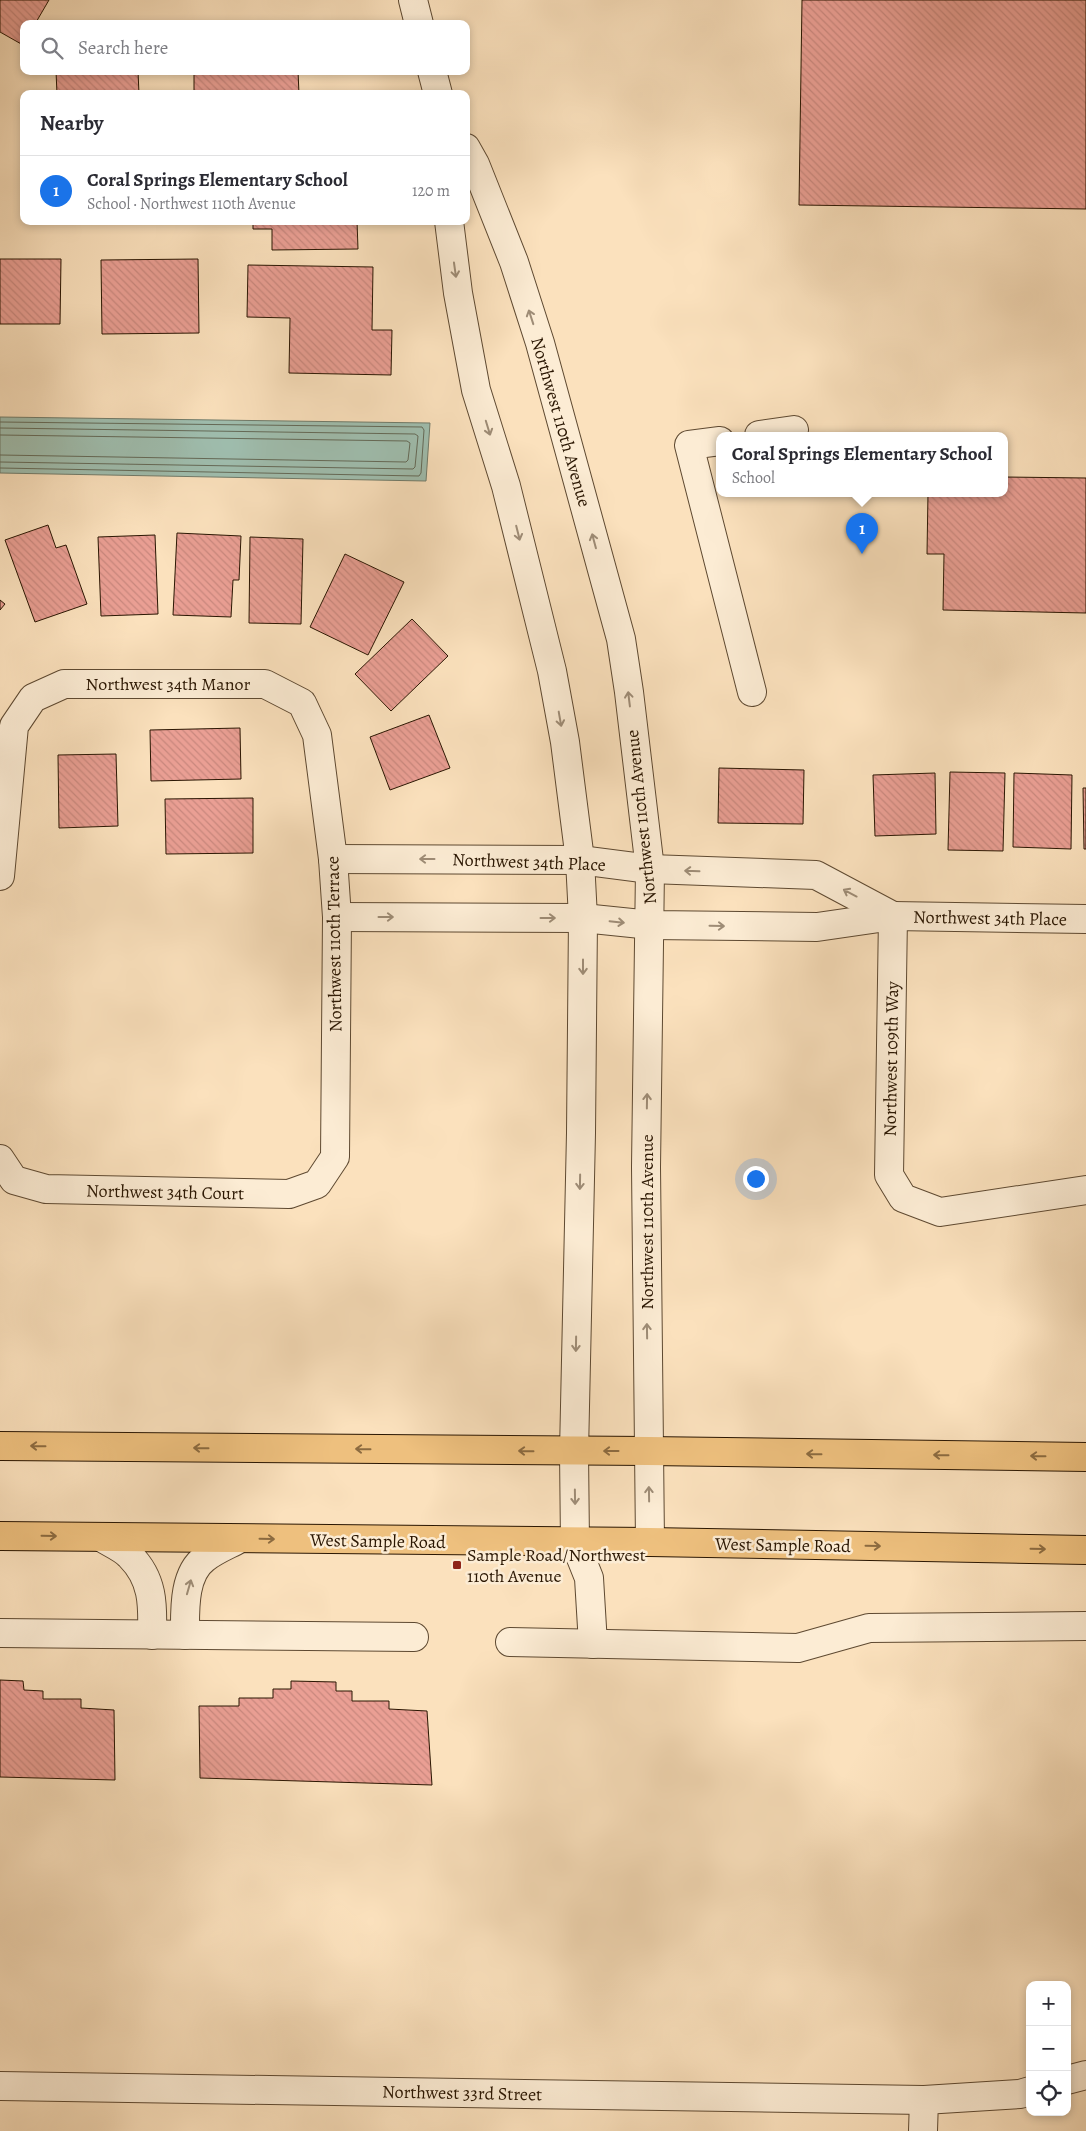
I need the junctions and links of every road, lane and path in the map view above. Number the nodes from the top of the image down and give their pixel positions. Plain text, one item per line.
1 (413, 0) edge
2 (419, 20) edge
3 (433, 75) edge
4 (437, 90) edge
5 (470, 155) edge
6 (450, 225) edge
7 (794, 430) dead end
8 (780, 432) edge
9 (716, 442) edge
10 (752, 692) dead end
11 (302, 703) joint
12 (333, 859) junction
13 (580, 860) junction
14 (650, 869) junction
15 (0, 876) edge
16 (893, 916) junction
17 (337, 917) junction
18 (583, 918) junction
19 (1086, 919) edge
20 (651, 925) junction
21 (7, 1170) edge
22 (317, 1184) joint
23 (1086, 1190) edge
24 (0, 1446) edge
25 (648, 1451) junction
26 (574, 1452) junction
27 (1086, 1457) edge
28 (0, 1536) edge
29 (101, 1537) junction
30 (239, 1539) junction
31 (650, 1542) junction
32 (575, 1543) junction
33 (1086, 1550) edge
34 (1086, 1626) edge
35 (0, 1633) edge
36 (152, 1635) junction
37 (185, 1635) junction
38 (414, 1637) dead end
39 (510, 1642) dead end
40 (593, 1644) junction
41 (1086, 2075) edge
42 (1071, 2079) edge
43 (0, 2086) edge
44 (1026, 2092) edge
45 (924, 2100) junction
46 (924, 2131) edge

1 - 2 street
3 - 4 street
14 -> 5 street, Northwest 110th Avenue
6 -> 13 street
7 - 8 street
9 - 10 street
11 - 12 street, Northwest 110th Terrace
11 - 15 street, Northwest 34th Manor
13 -> 12 street, Northwest 34th Place
12 - 17 street, Northwest 110th Terrace
13 - 14 street, Northwest 34th Place
13 - 18 street
16 -> 14 street, Northwest 34th Place
14 - 20 street, Northwest 110th Avenue
16 - 19 street, Northwest 34th Place
20 -> 16 street, Northwest 34th Place
16 - 23 street, Northwest 109th Way
17 -> 18 street, Northwest 34th Place
17 - 22 street, Northwest 110th Terrace
18 -> 20 street, Northwest 34th Place
18 -> 26 street
25 -> 20 street, Northwest 110th Avenue
21 - 22 street, Northwest 34th Court
26 -> 24 main road
25 -> 26 main road
27 -> 25 main road
31 -> 25 street, Northwest 110th Avenue
26 -> 32 street
28 -> 29 main road, West Sample Road
29 - 30 main road, West Sample Road
29 - 36 street
30 -> 32 main road, West Sample Road
37 -> 30 street
31 - 32 main road, West Sample Road
31 -> 33 main road, West Sample Road
32 - 40 street
34 - 40 street
35 - 36 street
36 - 37 street
37 - 38 street
39 - 40 street
41 - 42 street
43 - 45 street, Northwest 33rd Street
44 - 45 street, Northwest 33rd Street
45 - 46 street

